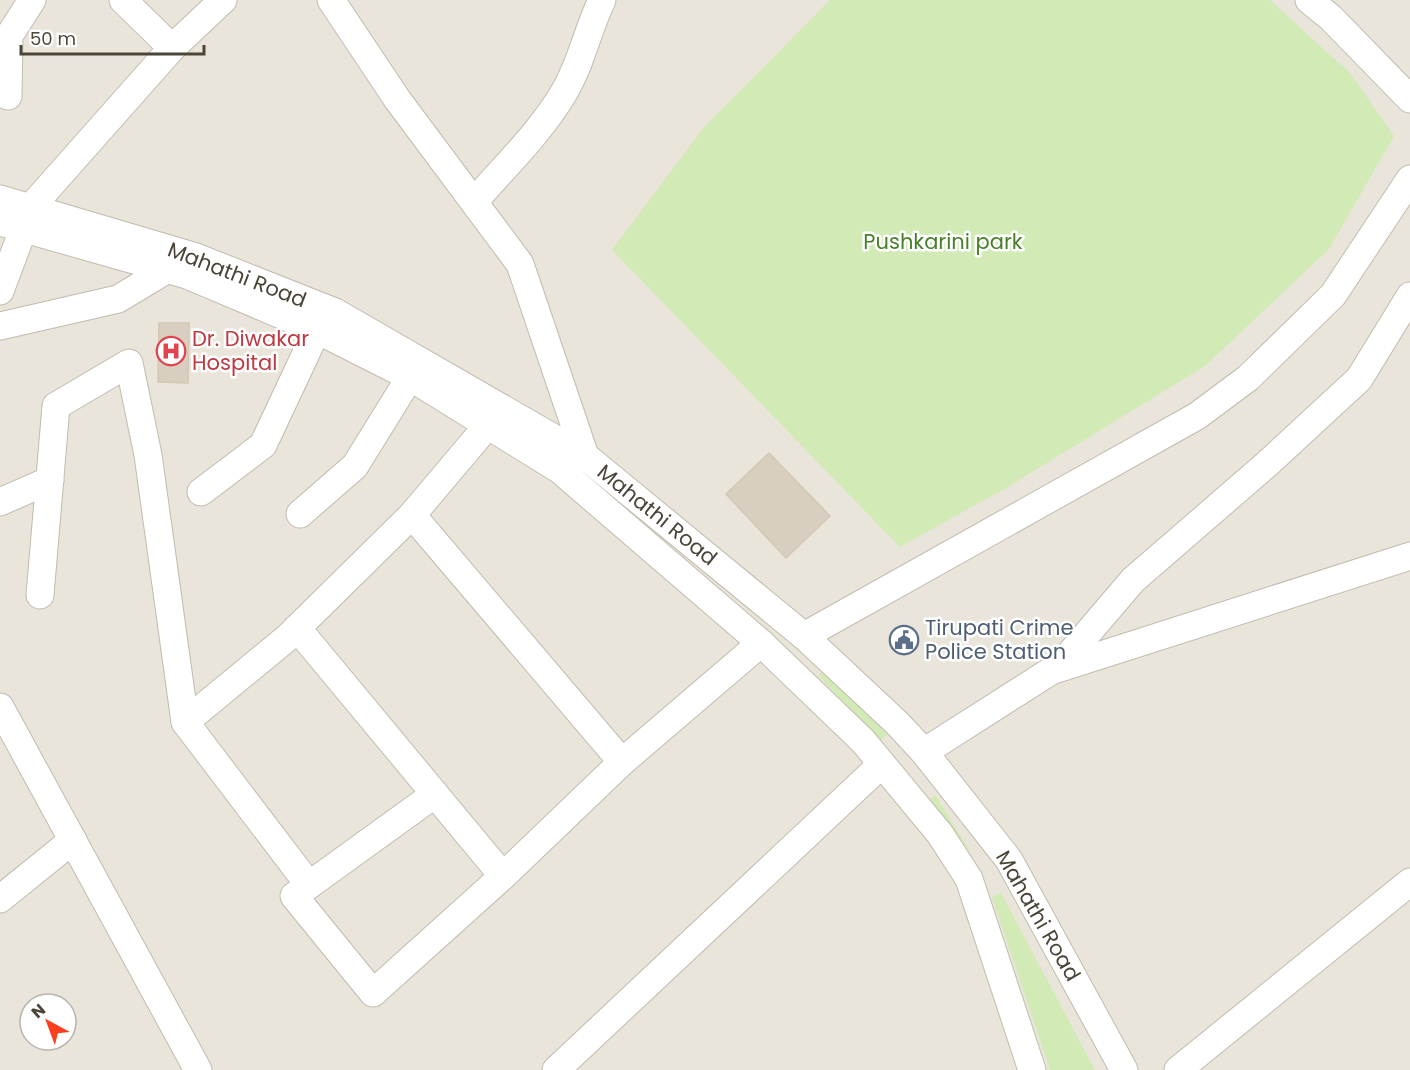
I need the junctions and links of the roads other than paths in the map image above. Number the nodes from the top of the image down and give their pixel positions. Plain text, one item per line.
1 (32, 0) edge
2 (123, 0) edge
3 (223, 0) edge
4 (331, 0) edge
5 (602, 0) edge
6 (1309, 0) edge
7 (4, 34) edge
8 (172, 48) junction
9 (8, 96) dead end
10 (1410, 99) edge
11 (1410, 179) edge
12 (0, 199) edge
13 (474, 202) junction
14 (18, 220) edge
15 (184, 267) junction
16 (0, 291) edge
17 (1410, 296) edge
18 (0, 326) edge
19 (317, 330) junction
20 (410, 377) junction
21 (488, 425) junction
22 (585, 456) junction
23 (560, 470) junction
24 (50, 480) junction
25 (201, 492) dead end
26 (0, 502) edge
27 (300, 514) dead end
28 (412, 516) junction
29 (1410, 556) edge
30 (40, 595) dead end
31 (297, 628) junction
32 (804, 636) junction
33 (761, 643) junction
34 (1058, 668) junction
35 (0, 707) edge
36 (185, 722) junction
37 (924, 752) junction
38 (622, 762) junction
39 (882, 764) junction
40 (435, 794) junction
41 (73, 840) junction
42 (503, 876) junction
43 (1410, 882) edge
44 (309, 885) junction
45 (0, 899) edge
46 (198, 1070) edge
47 (556, 1070) edge
48 (1032, 1070) edge
49 (1124, 1070) edge
50 (1178, 1070) edge

1 - 7 street
2 - 8 street
3 - 8 street
4 - 13 street
5 - 13 street
6 - 10 street
7 - 9 street
8 - 14 street
11 - 32 street
12 - 14 street, Mahathi Road
13 - 22 street
14 - 15 street, Mahathi Road
14 - 16 street
15 - 18 street
15 - 19 street, Mahathi Road
15 - 22 street, Mahathi Road
17 - 34 street
19 - 20 street, Mahathi Road
19 - 25 street
20 - 21 street, Mahathi Road
20 - 27 street
21 - 23 street, Mahathi Road
21 - 28 street
22 - 23 street
22 - 32 street, Mahathi Road
23 - 33 street, Mahathi Road
24 - 26 street
24 - 30 street
24 - 36 street
28 - 31 street
28 - 38 street
29 - 34 street
31 - 36 street
31 - 40 street
32 - 37 street, Mahathi Road
33 - 38 street
33 - 39 street, Mahathi Road
34 - 37 street
35 - 41 street
36 - 44 street
37 - 49 street, Mahathi Road
38 - 42 street
39 - 47 street
39 - 48 street, Mahathi Road
40 - 42 street
40 - 44 street
41 - 45 street
41 - 46 street
42 - 44 street
43 - 50 street

